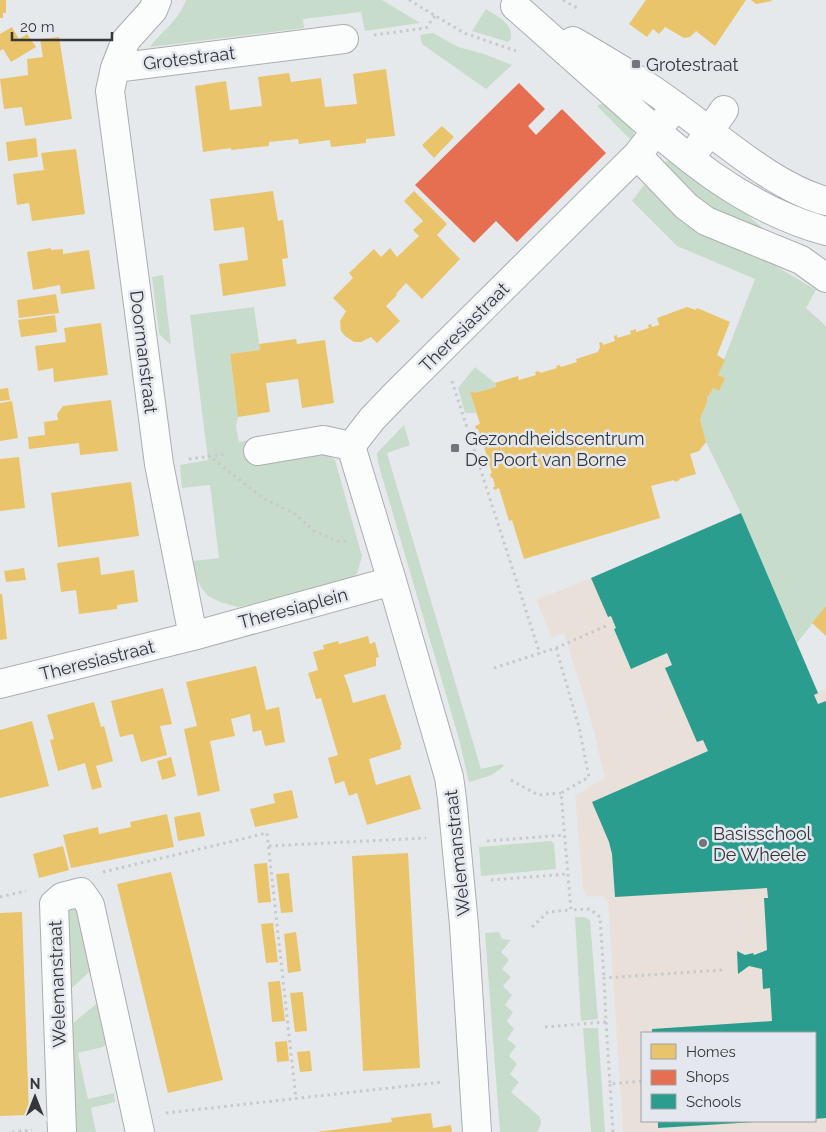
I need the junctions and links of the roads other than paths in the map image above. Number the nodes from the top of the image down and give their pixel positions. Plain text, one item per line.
1 (156, 0) edge
2 (510, 3) edge
3 (344, 39) road end
4 (115, 68) junction
5 (676, 106) junction
6 (717, 121) junction
7 (656, 131) junction
8 (637, 155) junction
9 (688, 158) junction
10 (826, 201) edge
11 (826, 231) edge
12 (826, 278) edge
13 (351, 446) junction
14 (258, 450) road end
15 (392, 581) junction
16 (193, 636) junction
17 (0, 684) edge
18 (138, 1124) edge
19 (62, 1132) edge
20 (477, 1132) edge

1 - 4 street, Grotestraat
2 - 5 street
2 - 7 street
3 - 4 street, Grotestraat
4 - 16 street, Doormanstraat
5 - 6 street
5 - 7 street, Theresiastraat
6 - 9 street
6 - 10 street
7 - 8 street, Theresiastraat
7 - 9 street
8 - 12 street
8 - 13 street, Theresiastraat
9 - 11 street
13 - 14 street
13 - 15 street
15 - 16 street, Theresiaplein
15 - 20 street, Welemanstraat
16 - 17 street, Theresiastraat
18 - 19 street, Welemanstraat

